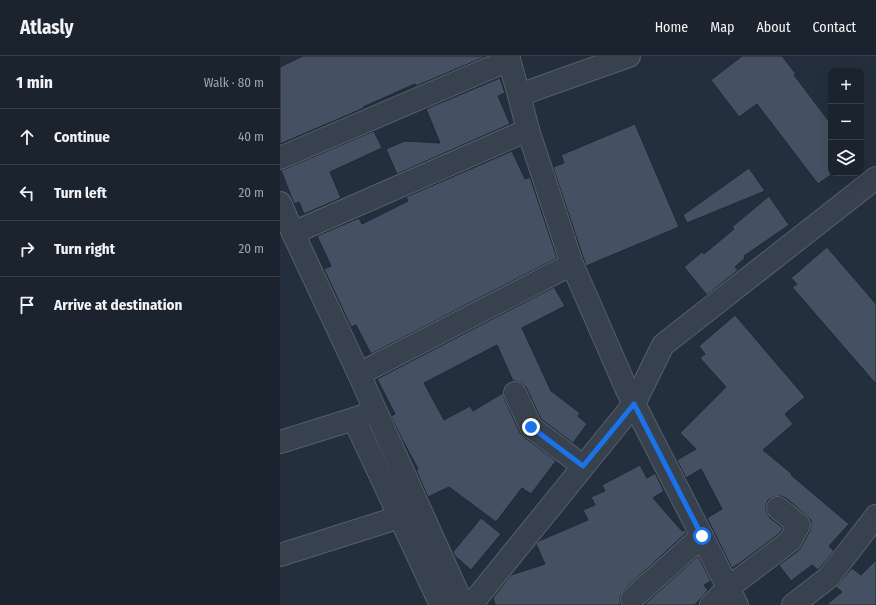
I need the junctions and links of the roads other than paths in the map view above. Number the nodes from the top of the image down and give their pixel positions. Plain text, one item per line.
1 (629, 56) edge
2 (509, 58) edge
3 (520, 94) junction
4 (528, 130) junction
5 (280, 158) edge
6 (876, 178) edge
7 (281, 208) edge
8 (293, 233) junction
9 (572, 264) junction
10 (359, 374) junction
11 (515, 393) dead end
12 (634, 404) junction
13 (280, 442) edge
14 (583, 466) junction
15 (778, 508) dead end
16 (876, 516) edge
17 (400, 517) junction
18 (702, 536) junction
19 (280, 555) edge
20 (733, 596) edge
21 (632, 599) dead end
22 (441, 605) edge
23 (463, 605) edge
24 (472, 605) edge
25 (711, 605) edge
26 (793, 605) edge

1 - 3 street
2 - 3 street
2 - 5 street
3 - 4 street
4 - 8 street
4 - 9 street
6 - 12 street
7 - 8 street
8 - 10 street
9 - 10 street
9 - 12 street
10 - 23 street
11 - 14 street
12 - 14 street
12 - 18 street
13 - 17 street
14 - 24 street
15 - 20 street
16 - 26 street
17 - 19 street
17 - 22 street
18 - 20 street
18 - 21 street
20 - 25 street

